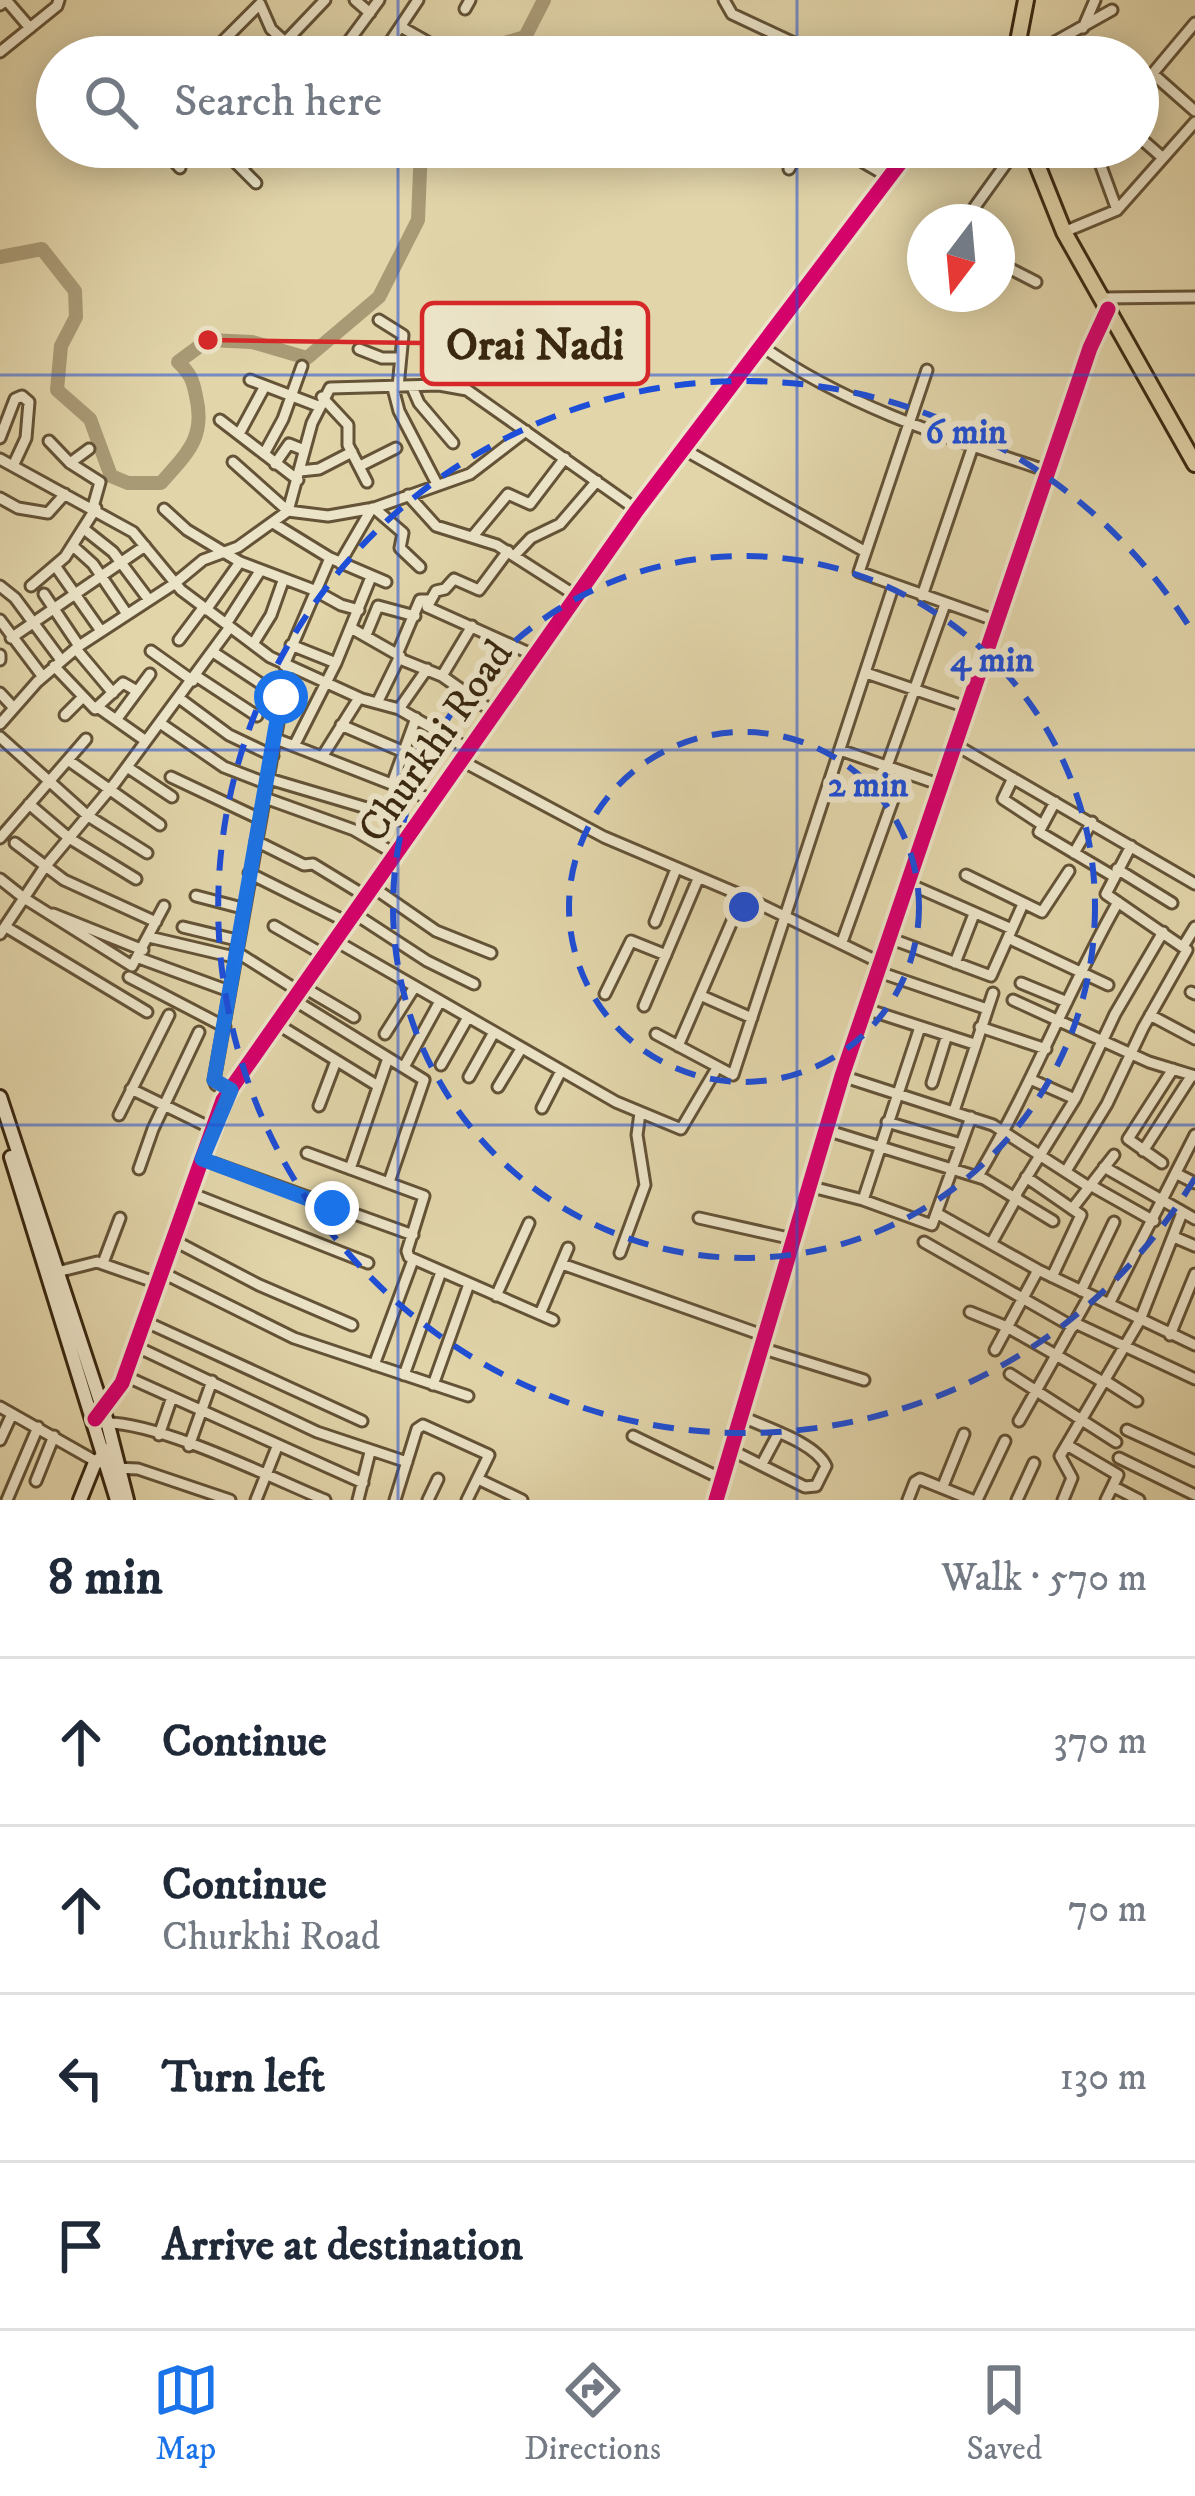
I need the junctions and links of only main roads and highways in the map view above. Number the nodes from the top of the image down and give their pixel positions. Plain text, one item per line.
1 (1026, 0) edge
2 (1020, 36) edge
3 (1038, 168) edge
4 (1195, 464) edge

1 - 2 main road
3 - 4 main road

